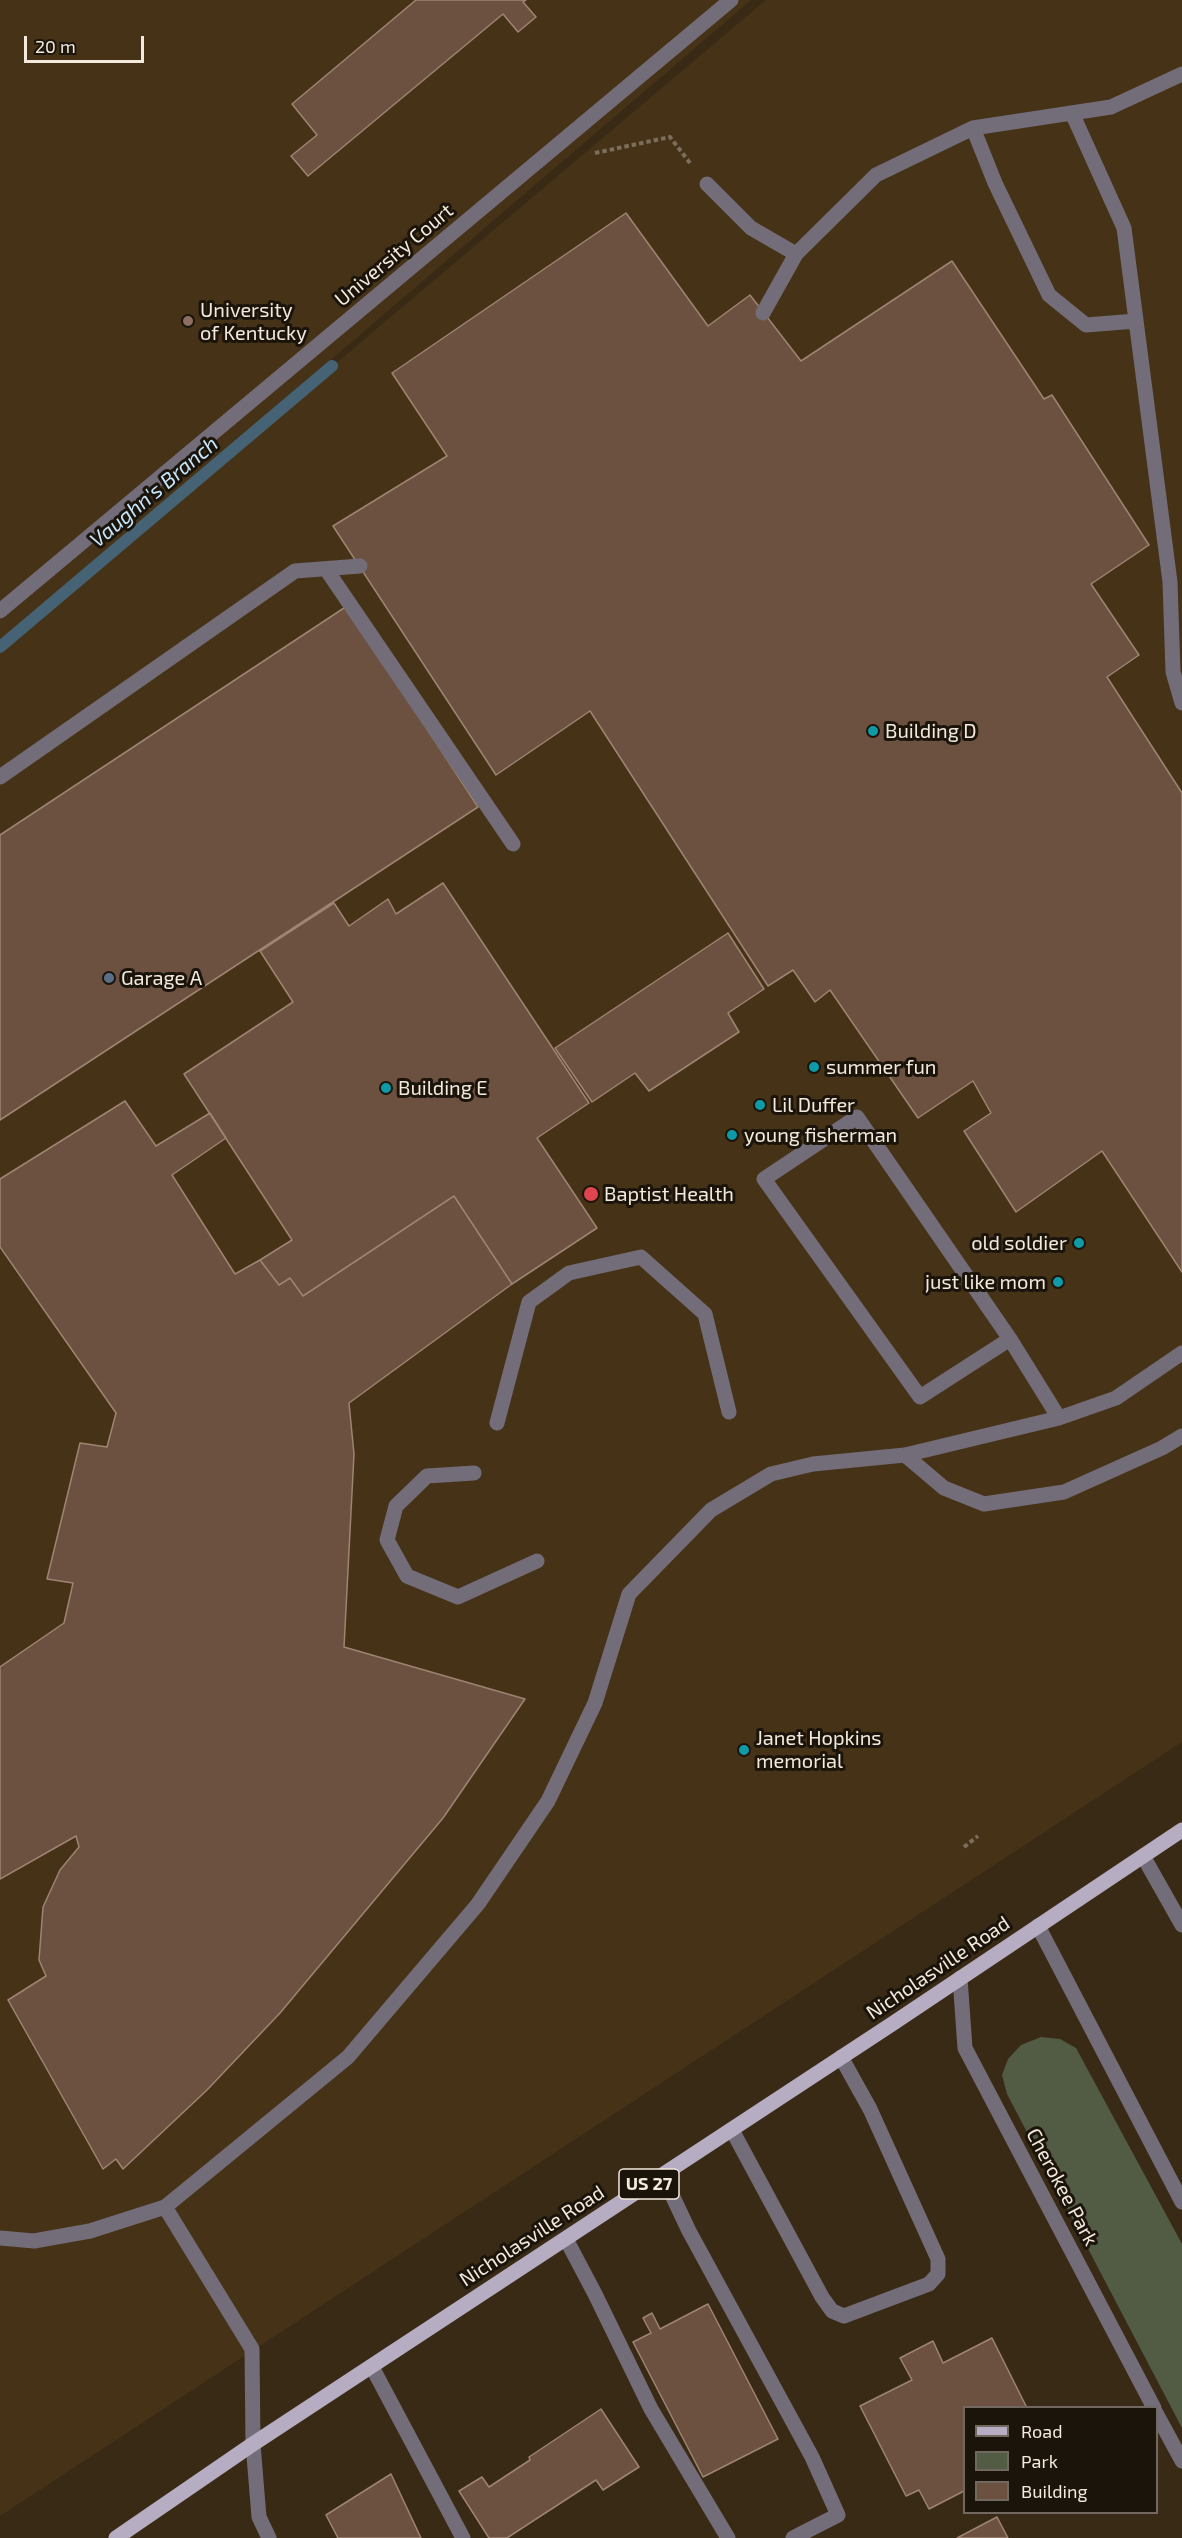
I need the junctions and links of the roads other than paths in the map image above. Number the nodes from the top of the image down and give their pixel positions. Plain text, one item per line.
1 (731, 0) edge
2 (1182, 74) edge
3 (1072, 113) junction
4 (973, 128) junction
5 (707, 184) road end
6 (796, 254) junction
7 (763, 313) dead end
8 (1136, 321) junction
9 (360, 566) dead end
10 (326, 569) junction
11 (0, 611) edge
12 (1182, 703) edge
13 (0, 777) edge
14 (513, 844) dead end
15 (1010, 1339) junction
16 (1182, 1353) edge
17 (729, 1412) dead end
18 (1059, 1418) junction
19 (497, 1423) dead end
20 (1182, 1436) edge
21 (905, 1455) junction
22 (474, 1473) dead end
23 (537, 1561) dead end
24 (1182, 1830) edge
25 (1143, 1856) junction
26 (1182, 1925) edge
27 (1038, 1926) junction
28 (960, 1978) junction
29 (842, 2057) junction
30 (732, 2130) junction
31 (663, 2176) junction
32 (1182, 2202) edge
33 (165, 2207) junction
34 (0, 2238) edge
35 (566, 2239) junction
36 (372, 2367) junction
37 (1153, 2406) edge
38 (1158, 2417) edge
39 (253, 2444) junction
40 (1182, 2461) edge
41 (116, 2538) edge
42 (269, 2538) edge
43 (463, 2538) edge
44 (728, 2538) edge
45 (793, 2538) edge

1 - 11 street, University Court
2 - 3 street
3 - 4 street
3 - 8 street
4 - 6 street
4 - 8 street
5 - 6 street
6 - 7 street
8 - 12 street
9 - 10 street
10 - 13 street
10 - 14 street
15 - 15 street
15 - 18 street
16 - 18 street
17 - 19 street
18 - 21 street
20 - 21 street
21 - 33 street
22 - 23 street
24 - 25 main road, Nicholasville Road / US 27
25 - 26 street
25 - 27 main road, Nicholasville Road / US 27
27 - 28 main road, Nicholasville Road / US 27
27 - 32 street
28 - 29 main road, Nicholasville Road / US 27
28 - 37 street, Cherokee Park
29 - 30 main road, Nicholasville Road / US 27
29 - 30 street
30 - 31 main road, Nicholasville Road / US 27
31 - 35 main road, Nicholasville Road / US 27
31 - 45 street
33 - 34 street
33 - 39 street
35 - 36 main road, Nicholasville Road / US 27
35 - 44 street
36 - 39 main road, Nicholasville Road / US 27
36 - 43 street
38 - 40 street
39 - 41 main road, Nicholasville Road / US 27
39 - 42 street

